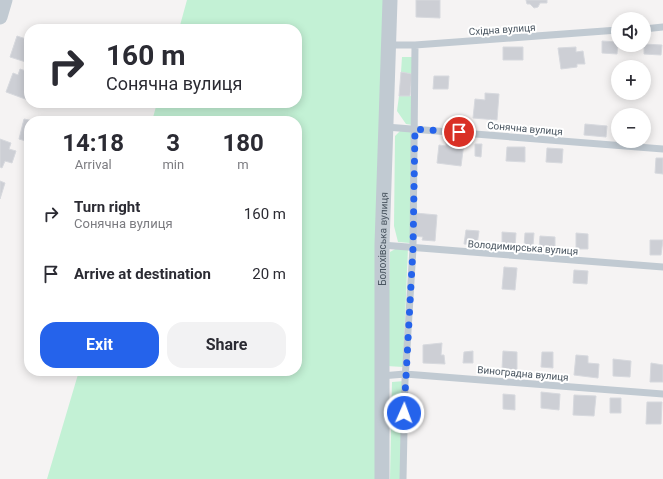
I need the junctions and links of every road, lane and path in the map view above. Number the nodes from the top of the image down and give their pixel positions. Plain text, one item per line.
1 (5, 0) edge
2 (390, 0) edge
3 (0, 17) edge
4 (663, 27) edge
5 (651, 28) edge
6 (611, 31) edge
7 (388, 45) junction
8 (415, 45) junction
9 (386, 127) junction
10 (415, 129) junction
11 (663, 149) edge
12 (382, 245) junction
13 (413, 248) junction
14 (663, 267) edge
15 (405, 374) junction
16 (381, 376) junction
17 (663, 394) edge
18 (382, 479) edge
19 (404, 479) edge

1 - 3 street
2 - 7 street, Болохівська вулиця
4 - 5 lane
6 - 8 lane, Східна вулиця
7 - 8 lane, Східна вулиця
7 - 9 street, Болохівська вулиця
8 - 10 lane
9 - 10 lane, Сонячна вулиця
9 - 12 street, Болохівська вулиця
10 - 11 lane, Сонячна вулиця
10 - 13 lane
12 - 13 lane, Володимирська вулиця
12 - 16 street, Болохівська вулиця
13 - 14 lane, Володимирська вулиця
13 - 15 lane
15 - 16 lane, Виноградна вулиця
15 - 17 lane, Виноградна вулиця
15 - 19 lane
16 - 18 street, Болохівська вулиця

